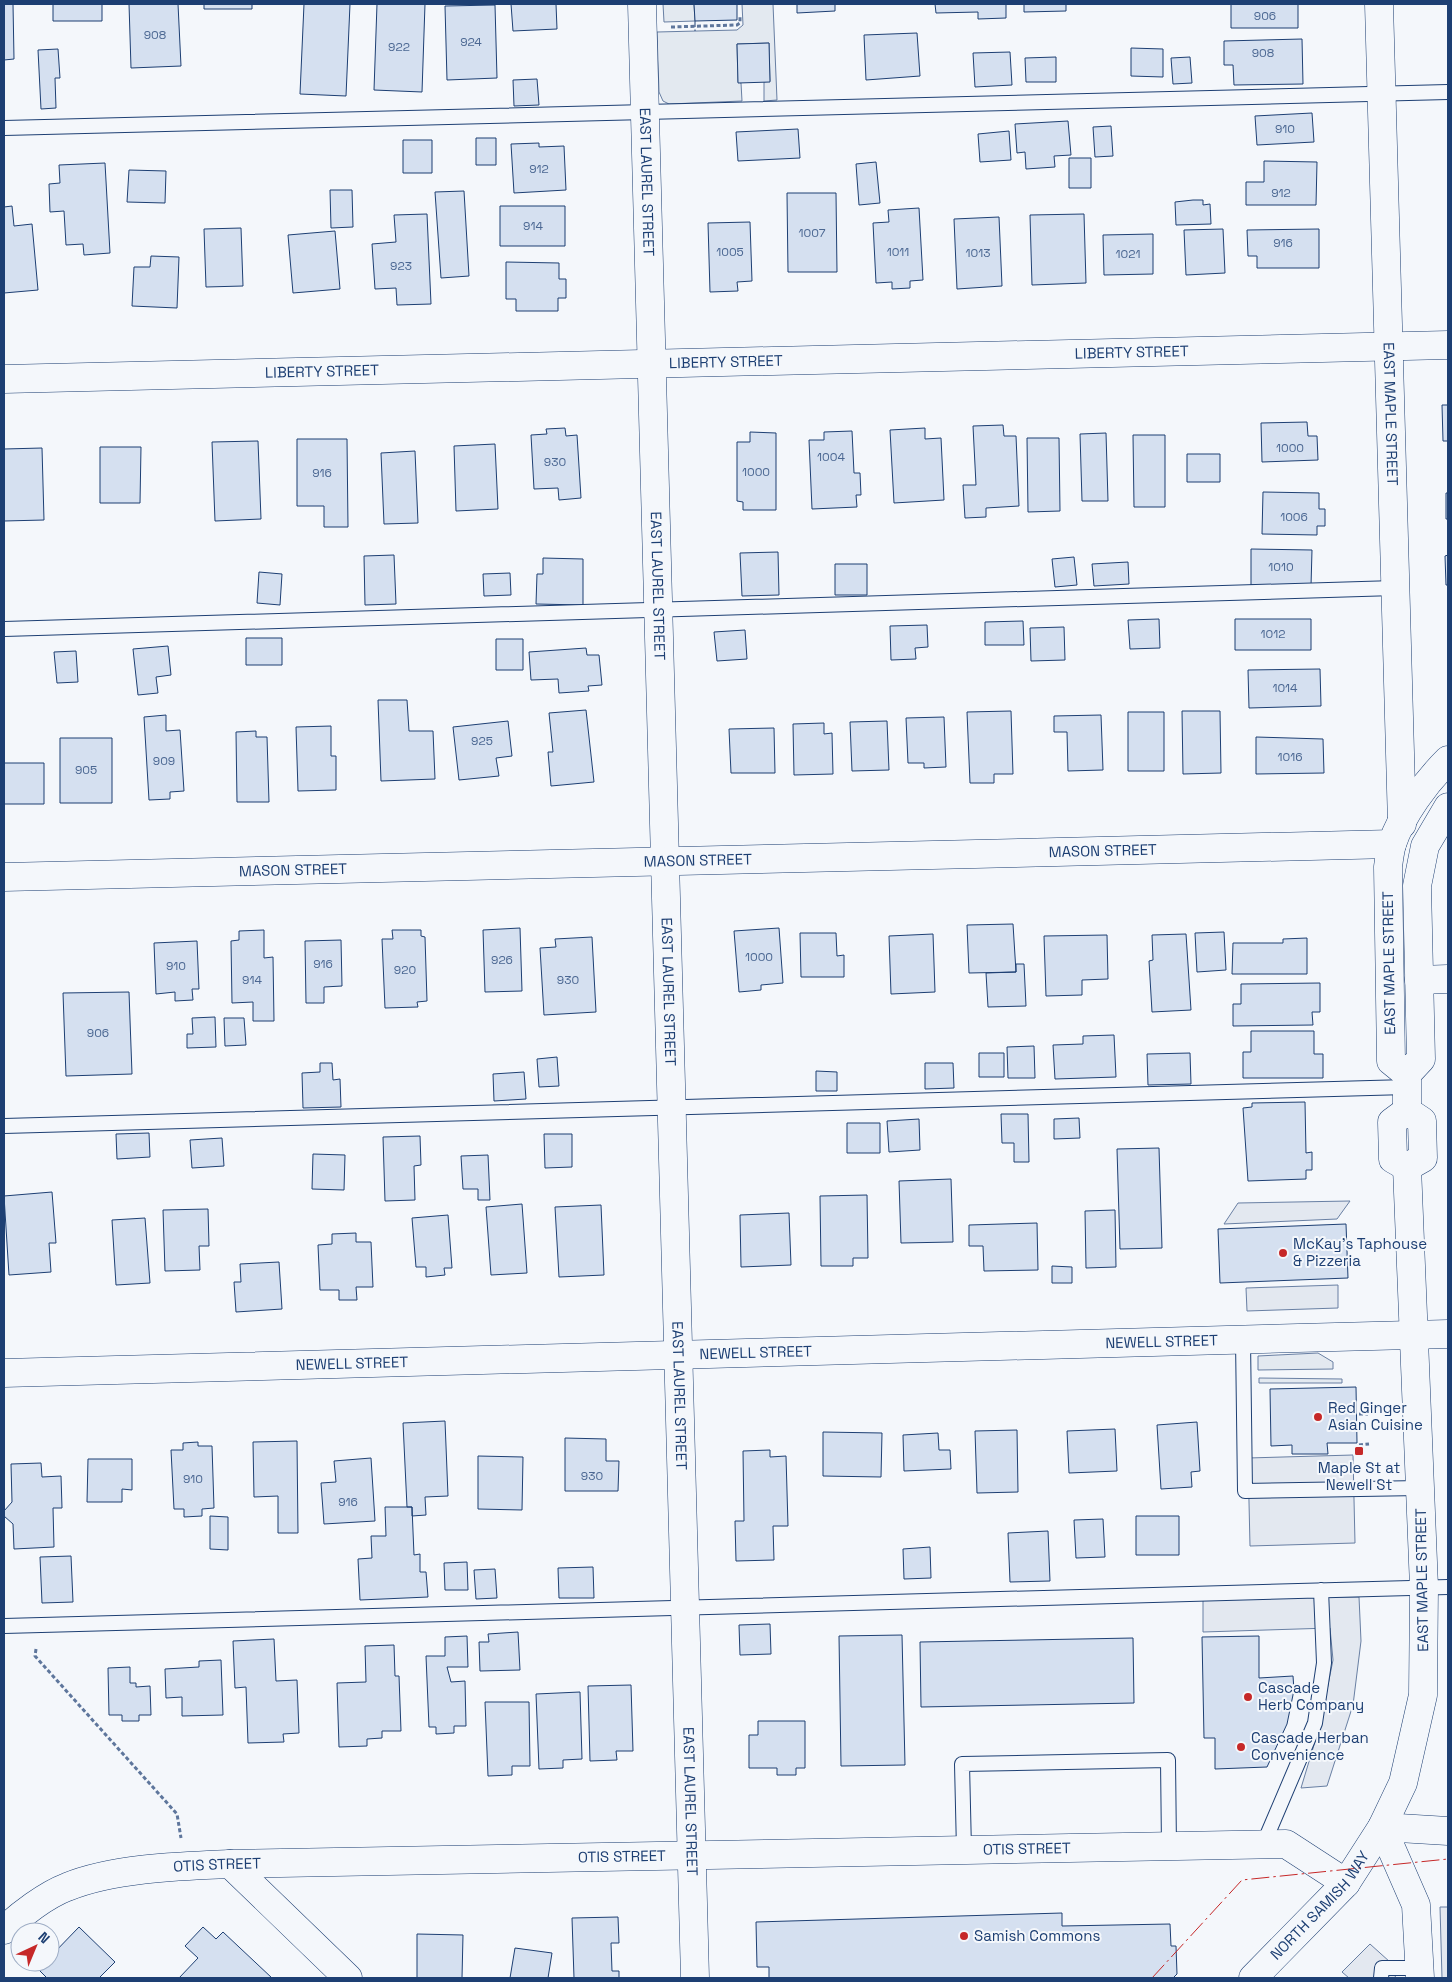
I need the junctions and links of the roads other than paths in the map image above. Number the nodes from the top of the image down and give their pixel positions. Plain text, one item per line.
1 (642, 4) edge
2 (1378, 4) edge
3 (1448, 92) edge
4 (1381, 93) junction
5 (645, 112) junction
6 (4, 128) edge
7 (1448, 345) edge
8 (1388, 346) junction
9 (652, 363) junction
10 (4, 379) edge
11 (1395, 588) junction
12 (659, 610) junction
13 (4, 629) edge
14 (1448, 760) edge
15 (1448, 807) edge
16 (1397, 834) junction
17 (665, 861) junction
18 (4, 877) edge
19 (1448, 979) edge
20 (1419, 980) junction
21 (1407, 1091) junction
22 (672, 1108) junction
23 (4, 1126) edge
24 (1448, 1334) edge
25 (1414, 1335) junction
26 (1243, 1340) junction
27 (679, 1355) junction
28 (4, 1373) edge
29 (1420, 1488) junction
30 (1436, 1587) edge
31 (1321, 1590) junction
32 (685, 1608) junction
33 (4, 1626) edge
34 (1382, 1827) junction
35 (1448, 1831) edge
36 (1263, 1845) junction
37 (1169, 1847) junction
38 (964, 1850) junction
39 (692, 1856) junction
40 (230, 1864) junction
41 (1346, 1883) junction
42 (14, 1922) edge
43 (1420, 1973) edge
44 (348, 1978) edge
45 (695, 1978) edge
46 (1253, 1978) edge
47 (1381, 1978) edge

1 - 5 street, EAST LAUREL STREET
2 - 4 street, EAST MAPLE STREET
3 - 4 lane
4 - 5 lane
4 - 8 street, EAST MAPLE STREET
5 - 6 lane
5 - 9 street, EAST LAUREL STREET
7 - 8 street, LIBERTY STREET
8 - 9 street, LIBERTY STREET
8 - 11 street, EAST MAPLE STREET
9 - 10 street, LIBERTY STREET
9 - 12 street, EAST LAUREL STREET
11 - 12 lane
11 - 16 street, EAST MAPLE STREET
12 - 13 lane
12 - 17 street, EAST LAUREL STREET
14 - 16 street
15 - 20 street, EAST MAPLE STREET
16 - 17 street, MASON STREET
16 - 21 street, EAST MAPLE STREET
17 - 18 street, MASON STREET
17 - 22 street, EAST LAUREL STREET
19 - 20 street
20 - 21 street, EAST MAPLE STREET
21 - 22 lane
21 - 25 street, EAST MAPLE STREET
22 - 23 lane
22 - 27 street, EAST LAUREL STREET
24 - 25 street, NEWELL STREET
25 - 26 street, NEWELL STREET
25 - 29 street, EAST MAPLE STREET
26 - 27 street, NEWELL STREET
26 - 29 lane
27 - 28 street, NEWELL STREET
27 - 32 street, EAST LAUREL STREET
29 - 30 street, EAST MAPLE STREET
30 - 31 lane
30 - 34 street, EAST MAPLE STREET
31 - 32 lane
31 - 36 lane
32 - 33 lane
32 - 39 street, EAST LAUREL STREET
34 - 35 street
34 - 41 street, NORTH SAMISH WAY
34 - 43 street
36 - 37 street, OTIS STREET
36 - 41 street, OTIS STREET
37 - 38 street, OTIS STREET
37 - 38 lane
38 - 39 street, OTIS STREET
39 - 40 street, OTIS STREET
39 - 45 street, EAST LAUREL STREET
40 - 42 street, OTIS STREET
40 - 44 street
41 - 46 street, NORTH SAMISH WAY
43 - 47 lane

